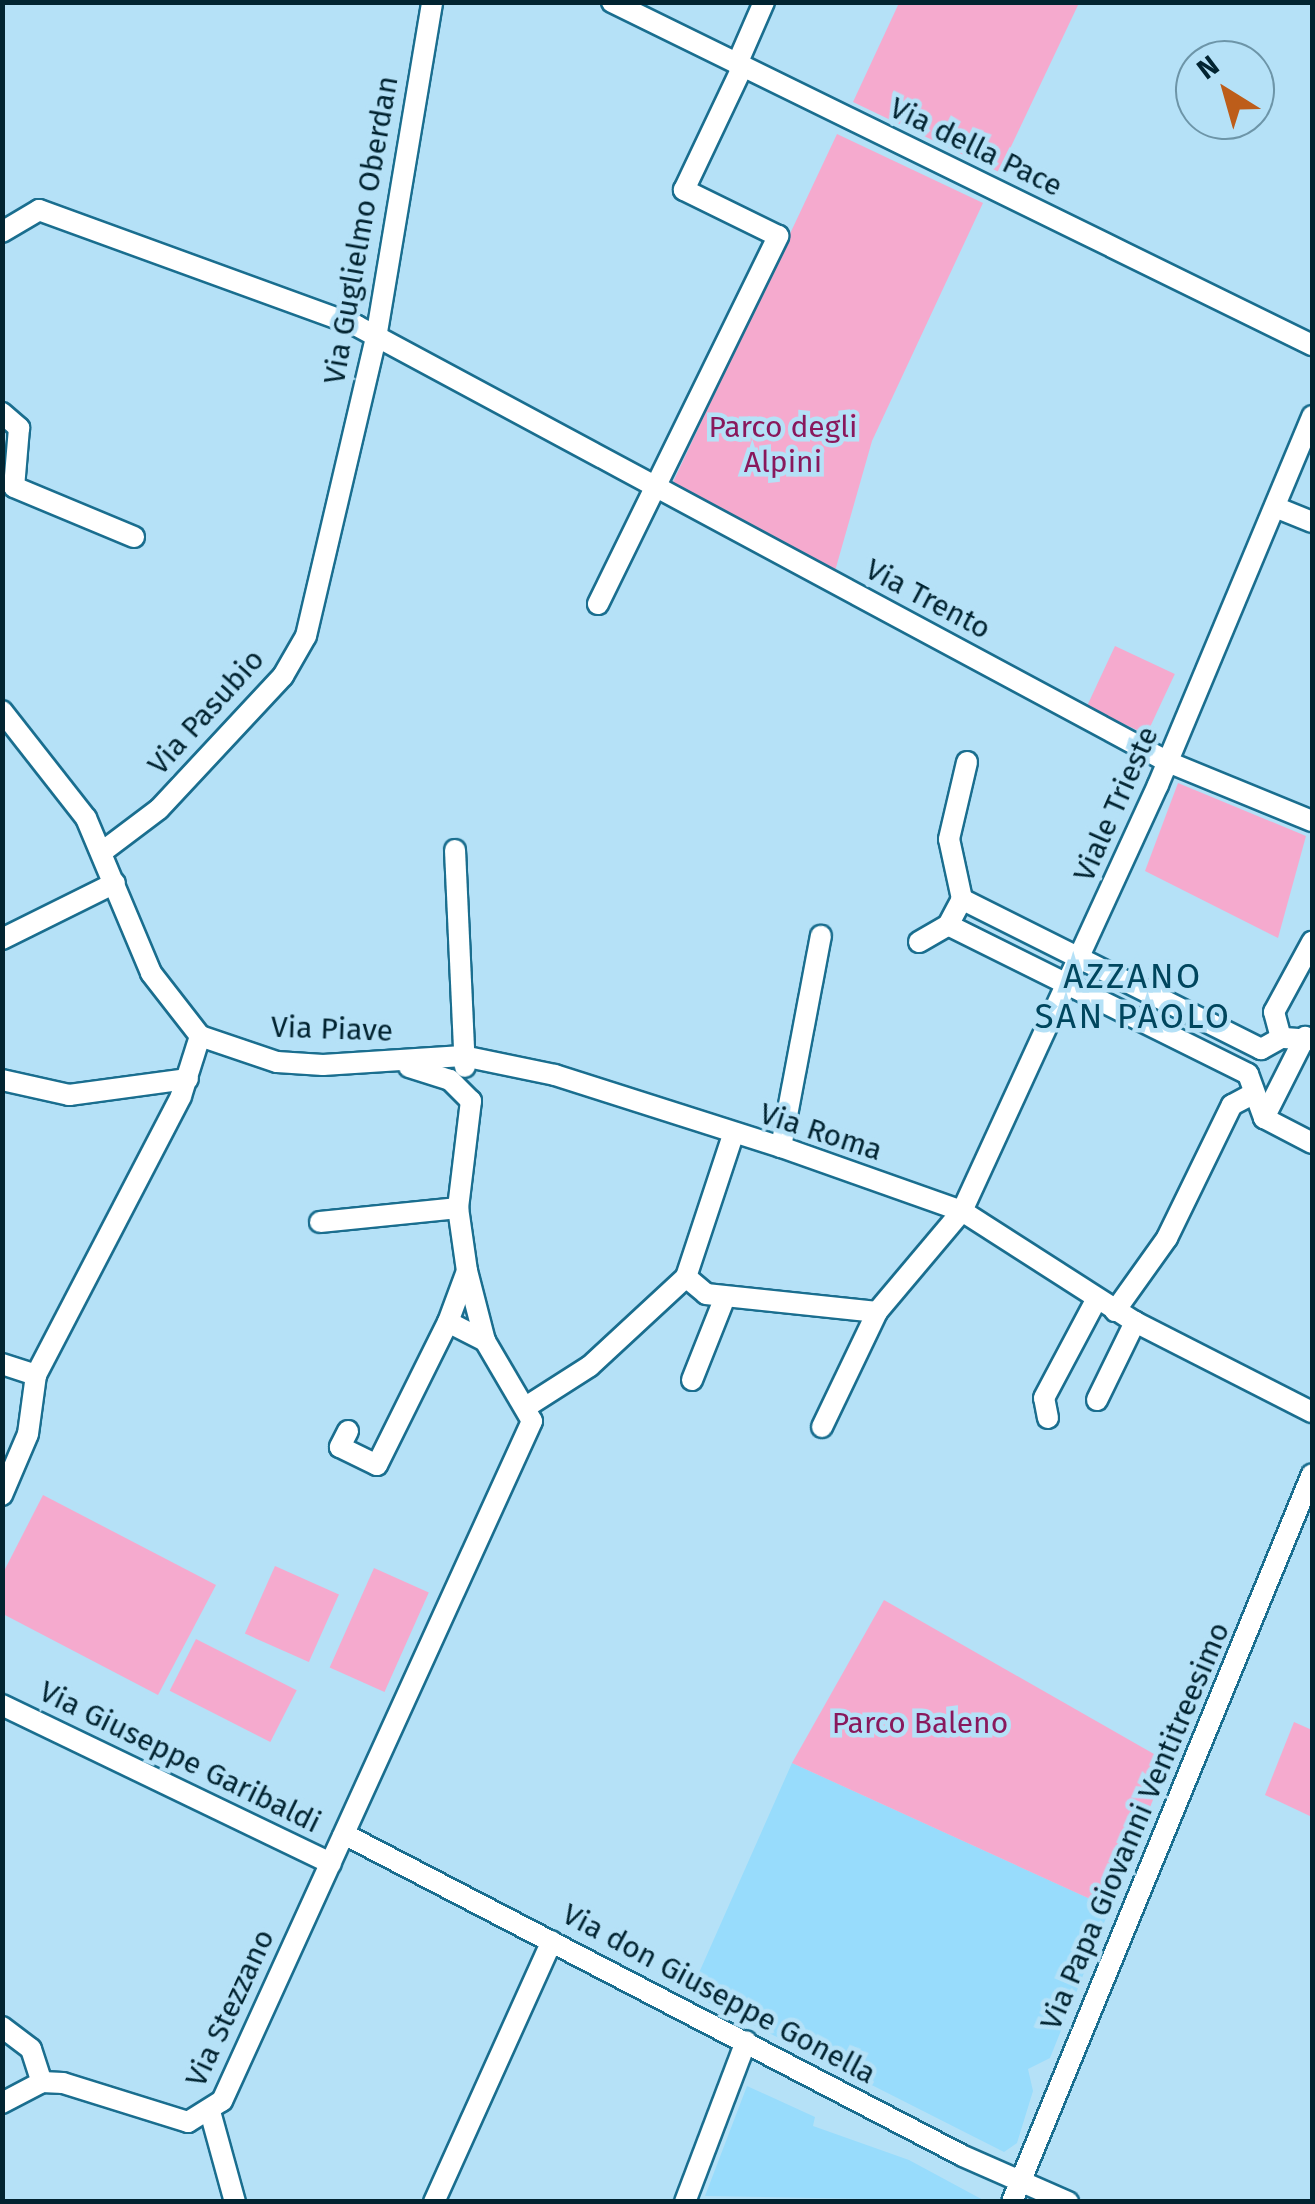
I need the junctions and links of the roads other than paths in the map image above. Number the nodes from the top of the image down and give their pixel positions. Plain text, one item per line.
1 (432, 2) edge
2 (612, 2) edge
3 (764, 2) edge
4 (740, 65) junction
5 (2, 232) edge
6 (376, 338) junction
7 (1312, 345) edge
8 (2, 413) edge
9 (1312, 416) edge
10 (345, 468) joint
11 (659, 490) junction
12 (1275, 506) junction
13 (1312, 522) edge
14 (134, 537) dead end
15 (598, 604) dead end
16 (2, 711) edge
17 (968, 762) dead end
18 (1168, 762) junction
19 (1312, 821) edge
20 (454, 850) dead end
21 (102, 852) junction
22 (114, 884) junction
23 (962, 899) junction
24 (948, 926) junction
25 (821, 936) dead end
26 (2, 939) edge
27 (919, 942) dead end
28 (1312, 942) edge
29 (1078, 958) junction
30 (1066, 985) junction
31 (200, 1036) junction
32 (1281, 1038) junction
33 (1309, 1038) edge
34 (1261, 1048) junction
35 (463, 1056) junction
36 (387, 1064) junction
37 (1248, 1074) junction
38 (188, 1078) junction
39 (2, 1080) edge
40 (1249, 1096) junction
41 (470, 1102) junction
42 (1264, 1118) junction
43 (733, 1135) junction
44 (1312, 1142) edge
45 (781, 1147) junction
46 (458, 1208) junction
47 (962, 1211) junction
48 (320, 1222) dead end
49 (466, 1271) junction
50 (686, 1277) junction
51 (725, 1297) junction
52 (1096, 1300) junction
53 (1116, 1311) junction
54 (877, 1312) junction
55 (448, 1322) junction
56 (1136, 1322) junction
57 (486, 1341) junction
58 (2, 1364) edge
59 (36, 1374) junction
60 (692, 1380) dead end
61 (1097, 1400) dead end
62 (529, 1405) junction
63 (1312, 1412) edge
64 (1048, 1418) dead end
65 (822, 1426) dead end
66 (348, 1431) dead end
67 (1312, 1474) edge
68 (2, 1495) edge
69 (2, 1705) edge
70 (344, 1834) junction
71 (331, 1863) junction
72 (552, 1941) junction
73 (2, 2028) edge
74 (746, 2041) junction
75 (42, 2082) junction
76 (2, 2103) edge
77 (211, 2115) junction
78 (1020, 2181) junction
79 (235, 2202) edge
80 (434, 2202) edge
81 (685, 2202) edge
82 (1012, 2202) edge
83 (1068, 2202) edge

1 - 6 street, Via Guglielmo Oberdan
2 - 4 street, Via della Pace
3 - 4 street
4 - 7 street, Via della Pace
4 - 11 street
5 - 6 street, Via Trento
6 - 10 street, Via Guglielmo Oberdan
6 - 11 street, Via Trento
8 - 14 street
9 - 12 street, Viale Trieste
10 - 21 street, Via Pasubio
11 - 15 street
11 - 18 street, Via Trento
12 - 13 street
12 - 18 street, Viale Trieste
16 - 21 street
17 - 23 street
18 - 19 street, Via Trento
18 - 29 street, Viale Trieste
20 - 35 street
21 - 22 street
22 - 26 street
22 - 31 street
23 - 24 street
23 - 29 street
24 - 27 street
24 - 30 street
25 - 45 street
28 - 32 street
29 - 30 street, Viale Trieste
29 - 34 street
30 - 37 street
30 - 47 street, Viale Trieste
31 - 36 street, Via Piave
31 - 38 street
32 - 33 street
32 - 34 street
33 - 42 street
34 - 37 street
35 - 36 street, Via Piave
35 - 41 street
35 - 43 street, Via Roma
36 - 41 street
37 - 40 street
38 - 39 street
38 - 59 street
40 - 42 street
40 - 53 street
41 - 46 street
42 - 44 street
43 - 45 street, Via Roma
43 - 50 street
45 - 47 street, Via Roma
46 - 48 street
46 - 49 street
47 - 52 street, Via Roma
47 - 54 street, Viale Trieste
49 - 55 street
49 - 57 street
50 - 51 street
50 - 62 street
51 - 54 street
51 - 60 street
52 - 53 street, Via Roma
52 - 64 street
53 - 56 street, Via Roma
54 - 65 street, Viale Trieste
55 - 57 street
55 - 66 street
56 - 61 street
56 - 63 street, Via Roma
57 - 62 street
58 - 59 street
59 - 68 street
62 - 70 street, Via Stezzano
67 - 78 street, Via Papa Giovanni Ventitreesimo
69 - 71 street, Via Giuseppe Garibaldi
70 - 71 street, Via Stezzano
70 - 72 street, Via don Giuseppe Gonella
71 - 77 street, Via Stezzano
72 - 74 street, Via don Giuseppe Gonella
72 - 80 street
73 - 75 street
74 - 78 street, Via don Giuseppe Gonella
74 - 81 street
75 - 76 street
75 - 77 street, Via Stezzano
77 - 79 street
78 - 82 street, Via Papa Giovanni Ventitreesimo
78 - 83 street, Via don Giuseppe Gonella

